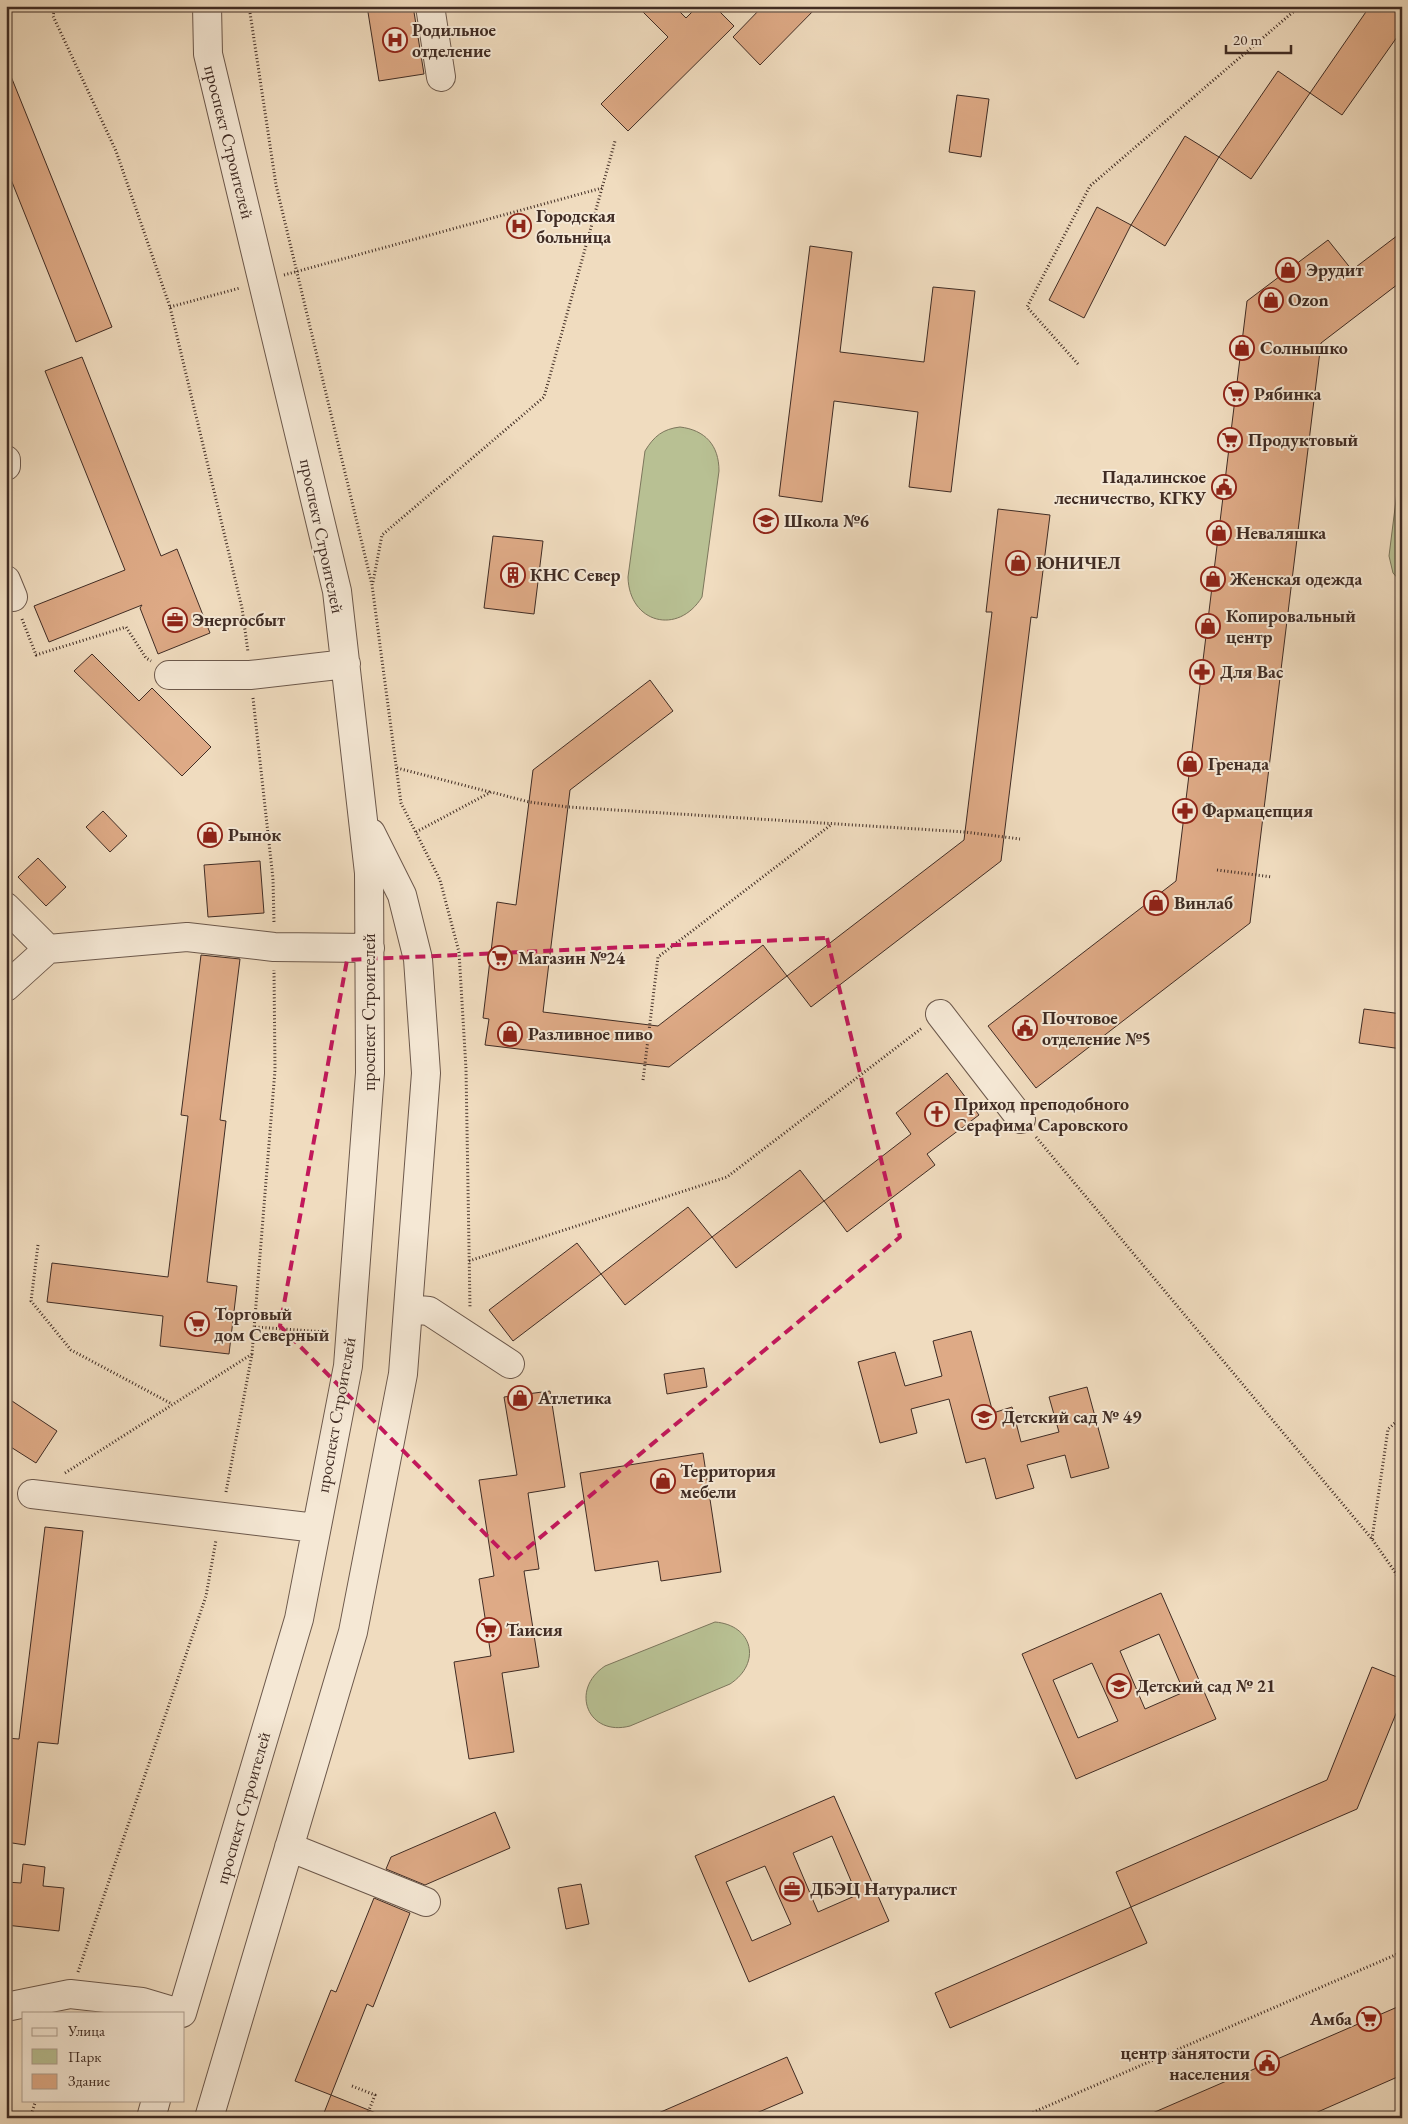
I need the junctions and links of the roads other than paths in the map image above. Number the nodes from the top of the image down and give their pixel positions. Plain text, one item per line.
1 (207, 6) edge
2 (430, 6) edge
3 (441, 77) dead end
4 (6, 460) edge
5 (6, 466) edge
6 (346, 664) junction
7 (169, 675) road end
8 (363, 817) junction
9 (6, 907) edge
10 (370, 948) junction
11 (48, 949) junction
12 (6, 987) edge
13 (940, 1014) road end
14 (1021, 1119) road end
15 (408, 1309) junction
16 (510, 1364) dead end
17 (32, 1494) road end
18 (316, 1528) junction
19 (289, 1847) junction
20 (426, 1902) dead end
21 (6, 2007) edge
22 (177, 2012) edge
23 (181, 2012) edge
24 (155, 2102) edge
25 (151, 2118) edge
26 (209, 2118) edge

1 - 6 street, проспект Строителей
2 - 3 street
4 - 5 street
6 - 7 street
6 - 8 street, проспект Строителей
8 - 10 street, проспект Строителей
8 - 15 street
9 - 11 street
10 - 11 street
10 - 18 street, проспект Строителей
11 - 12 street
13 - 14 street
15 - 16 street
15 - 19 street
17 - 18 street
18 - 23 street, проспект Строителей
19 - 20 street
19 - 26 street
21 - 22 street
24 - 25 street

